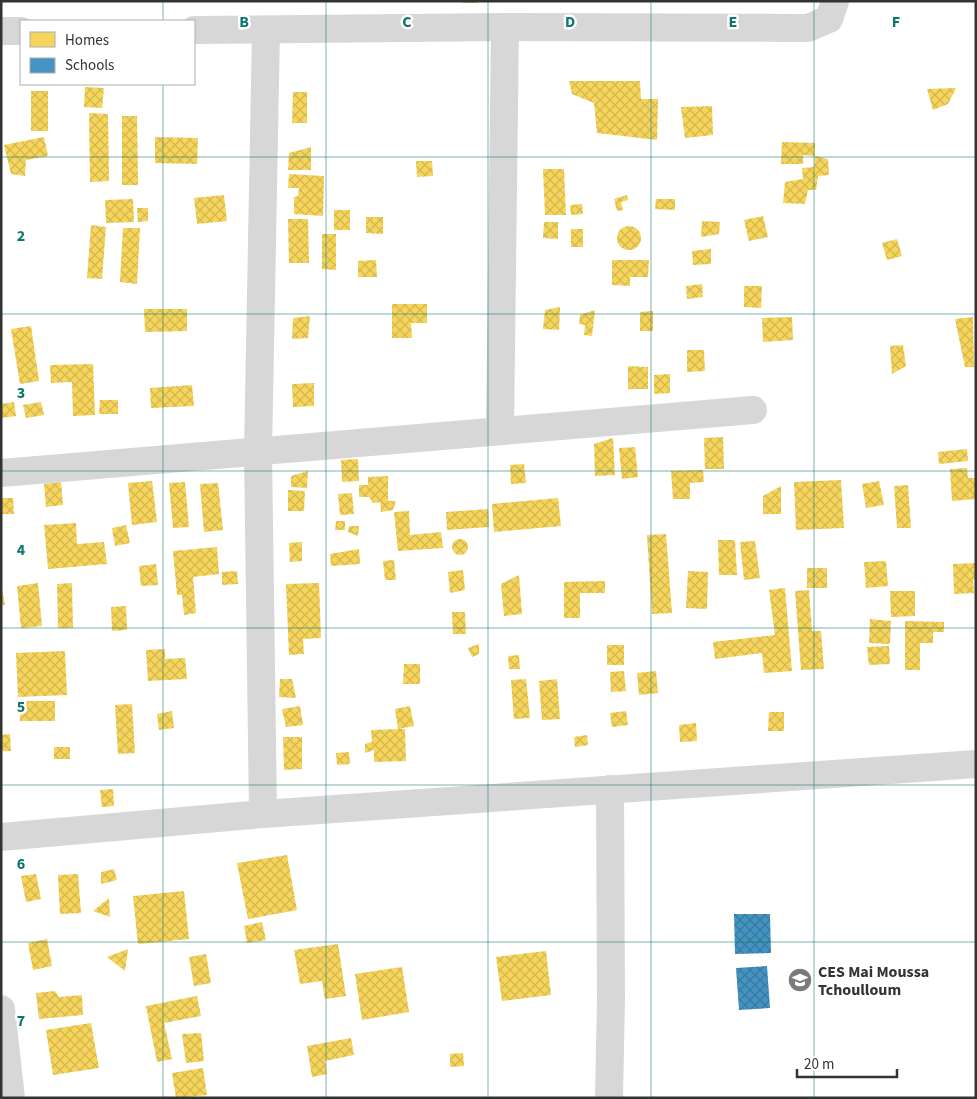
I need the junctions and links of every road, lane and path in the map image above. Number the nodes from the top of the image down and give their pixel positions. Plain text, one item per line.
1 (835, 1) edge
2 (506, 27) junction
3 (195, 30) edge
4 (266, 30) junction
5 (1, 31) edge
6 (20, 31) edge
7 (753, 410) dead end
8 (500, 430) junction
9 (258, 452) junction
10 (1, 473) edge
11 (976, 764) edge
12 (610, 789) junction
13 (264, 814) junction
14 (1, 837) edge
15 (1, 1009) edge
16 (11, 1098) edge
17 (609, 1098) edge

1 - 2 street
2 - 4 street
2 - 8 street
3 - 4 street
4 - 9 street
5 - 6 street
7 - 8 street
8 - 9 street
9 - 10 street
9 - 13 street
11 - 12 street
12 - 13 street
12 - 17 street
13 - 14 street
15 - 16 street

